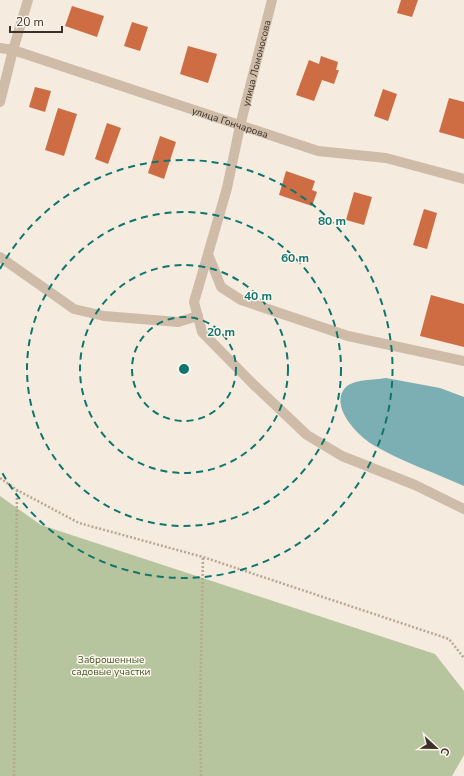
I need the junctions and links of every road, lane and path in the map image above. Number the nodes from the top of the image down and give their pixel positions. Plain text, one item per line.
1 (28, 0) edge
2 (272, 0) edge
3 (0, 48) edge
4 (13, 50) junction
5 (0, 102) edge
6 (240, 126) junction
7 (464, 179) edge
8 (208, 254) junction
9 (0, 257) edge
10 (198, 316) junction
11 (464, 361) edge
12 (0, 478) edge
13 (17, 490) junction
14 (464, 509) edge
15 (203, 557) junction
16 (464, 658) edge
17 (14, 776) edge
18 (201, 776) edge

1 - 4 street
2 - 6 street, улица Ломоносова
3 - 4 street, улица Гончарова
4 - 5 street
4 - 6 street, улица Гончарова
6 - 7 street, улица Гончарова
6 - 8 street, улица Ломоносова
8 - 10 street, улица Ломоносова
8 - 11 street
9 - 10 street
10 - 14 street, улица Ломоносова
12 - 13 path
13 - 15 path
13 - 17 path
15 - 16 path
15 - 18 path

